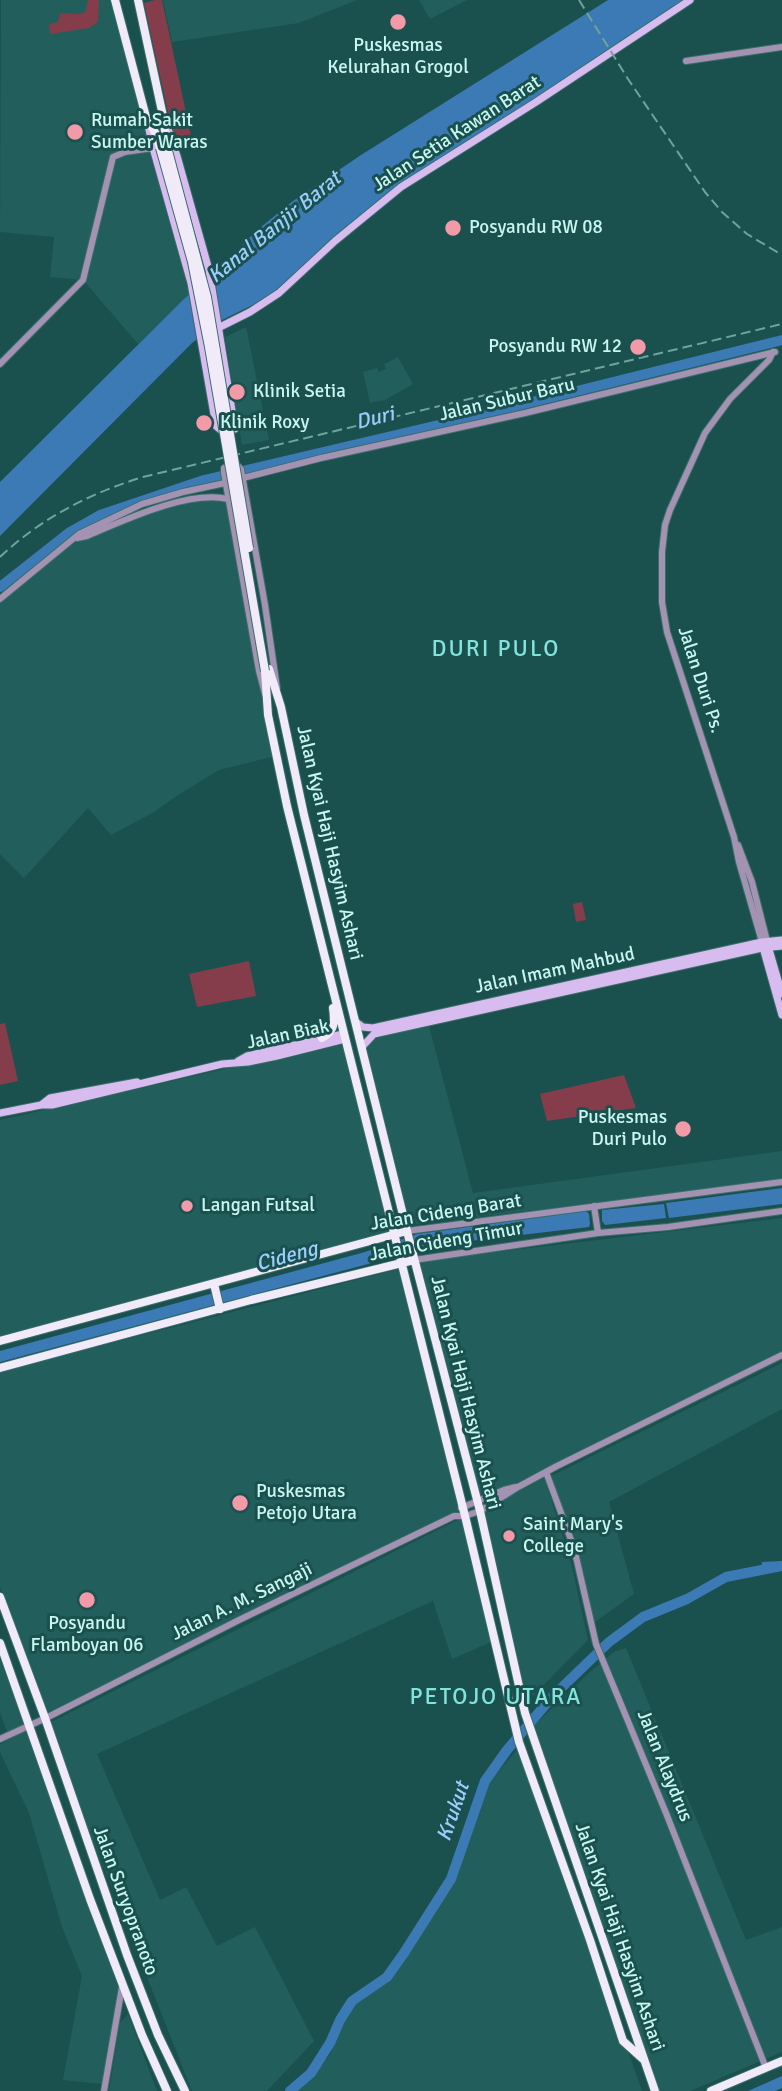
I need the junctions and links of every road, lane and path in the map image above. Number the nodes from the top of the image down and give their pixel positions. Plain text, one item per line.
1 (115, 0) edge
2 (138, 0) edge
3 (691, 0) edge
4 (782, 47) edge
5 (686, 61) dead end
6 (163, 116) junction
7 (160, 148) junction
8 (218, 326) junction
9 (775, 352) joint
10 (0, 364) edge
11 (229, 394) junction
12 (212, 397) junction
13 (231, 405) junction
14 (213, 408) junction
15 (242, 475) junction
16 (225, 479) junction
17 (229, 502) junction
18 (247, 502) junction
19 (252, 533) junction
20 (77, 538) junction
21 (235, 540) junction
22 (0, 599) edge
23 (267, 670) junction
24 (278, 694) junction
25 (266, 697) junction
26 (782, 940) edge
27 (765, 945) junction
28 (782, 946) edge
29 (331, 984) junction
30 (776, 984) junction
31 (782, 994) edge
32 (782, 1014) edge
33 (356, 1022) junction
34 (344, 1036) junction
35 (322, 1038) junction
36 (362, 1047) junction
37 (237, 1061) junction
38 (0, 1113) edge
39 (782, 1182) edge
40 (595, 1208) junction
41 (782, 1211) edge
42 (598, 1230) junction
43 (407, 1233) junction
44 (394, 1235) junction
45 (414, 1258) junction
46 (401, 1262) junction
47 (215, 1285) junction
48 (220, 1306) junction
49 (0, 1340) edge
50 (782, 1355) edge
51 (0, 1368) edge
52 (546, 1472) junction
53 (518, 1487) junction
54 (477, 1501) junction
55 (463, 1506) junction
56 (480, 1511) junction
57 (454, 1516) junction
58 (465, 1516) junction
59 (0, 1597) edge
60 (0, 1643) edge
61 (46, 1718) junction
62 (30, 1725) junction
63 (0, 1739) edge
64 (123, 1985) junction
65 (118, 2016) junction
66 (134, 2016) junction
67 (645, 2061) junction
68 (776, 2064) edge
69 (104, 2091) edge
70 (167, 2091) edge
71 (185, 2091) edge
72 (655, 2091) edge
73 (711, 2091) edge

1 - 7 main road, Jalan Kyai Haji Hasyim Ashari
2 - 6 main road, Jalan Kyai Haji Hasyim Ashari
3 - 8 main road, Jalan Setia Kawan Barat
4 - 5 street
6 - 7 main road, Jalan Kyai Haji Hasyim Ashari
6 - 8 main road
7 - 10 street
7 - 12 main road
7 - 23 main road, Jalan Kyai Haji Hasyim Ashari, bridge
8 - 11 main road
9 - 15 street, Jalan Subur Baru
9 - 27 street, Jalan Duri Ps.
11 - 12 main road
11 - 13 main road
12 - 14 main road
13 - 14 main road
13 - 14 main road
15 - 16 street
15 - 18 street, Jalan Kyai Haji Hasyim Ashari
16 - 17 street, Jalan Kyai Haji Hasyim Ashari
16 - 20 street
17 - 18 street
17 - 20 street
17 - 21 street, Jalan Kyai Haji Hasyim Ashari
18 - 19 street, Jalan Kyai Haji Hasyim Ashari
19 - 21 street
19 - 24 street, Jalan Kyai Haji Hasyim Ashari
20 - 22 street
21 - 25 street, Jalan Kyai Haji Hasyim Ashari
23 - 24 main road, Jalan Kyai Haji Hasyim Ashari
23 - 25 main road, Jalan Kyai Haji Hasyim Ashari
24 - 33 main road, Jalan Kyai Haji Hasyim Ashari
25 - 29 main road, Jalan Kyai Haji Hasyim Ashari
26 - 27 main road
27 - 28 main road
27 - 30 main road
27 - 33 main road, Jalan Imam Mahbud
27 - 36 main road, Jalan Imam Mahbud
29 - 34 main road, Jalan Kyai Haji Hasyim Ashari
29 - 35 main road
30 - 31 main road
30 - 32 main road
33 - 36 main road, Jalan Kyai Haji Hasyim Ashari
34 - 35 main road, Jalan Biak
34 - 37 main road, Jalan Biak
34 - 44 main road, Jalan Kyai Haji Hasyim Ashari
35 - 37 main road, Jalan Biak
36 - 43 main road, Jalan Kyai Haji Hasyim Ashari
37 - 38 main road, Jalan Biak
39 - 40 street, Jalan Cideng Barat
40 - 42 street
40 - 43 street, Jalan Cideng Barat
41 - 42 street, Jalan Cideng Timur
42 - 45 street, Jalan Cideng Timur
43 - 44 main road, Jalan Cideng Barat
43 - 45 main road, Jalan Kyai Haji Hasyim Ashari
44 - 46 main road, Jalan Kyai Haji Hasyim Ashari
44 - 47 main road, Jalan Cideng Barat
45 - 46 main road, Jalan Cideng Timur
45 - 54 main road, Jalan Kyai Haji Hasyim Ashari
46 - 48 main road, Jalan Cideng Timur
46 - 55 main road, Jalan Kyai Haji Hasyim Ashari
47 - 48 main road
47 - 49 main road, Jalan Cideng Barat
48 - 51 main road, Jalan Cideng Timur
50 - 52 street, Jalan A. M. Sangaji
52 - 53 street, Jalan A. M. Sangaji
52 - 68 street, Jalan Alaydrus
53 - 54 street, Jalan A. M. Sangaji
53 - 56 street, Jalan A. M. Sangaji
54 - 55 street, Jalan A. M. Sangaji
54 - 56 main road, Jalan Kyai Haji Hasyim Ashari
55 - 57 street, Jalan A. M. Sangaji
55 - 58 main road, Jalan Kyai Haji Hasyim Ashari
56 - 58 street, Jalan A. M. Sangaji
56 - 67 main road, Jalan Kyai Haji Hasyim Ashari
57 - 58 street, Jalan A. M. Sangaji
57 - 61 street, Jalan A. M. Sangaji
58 - 67 main road, Jalan Kyai Haji Hasyim Ashari
59 - 61 main road, Jalan Suryopranoto
60 - 62 main road, Jalan Suryopranoto
61 - 62 street, Jalan A. M. Sangaji
61 - 71 main road, Jalan Suryopranoto
62 - 63 street, Jalan A. M. Sangaji
62 - 64 main road, Jalan Suryopranoto
64 - 65 street
64 - 66 main road, Jalan Suryopranoto
65 - 66 street
65 - 69 street
66 - 70 main road, Jalan Suryopranoto
67 - 72 main road, Jalan Kyai Haji Hasyim Ashari
68 - 73 main road

